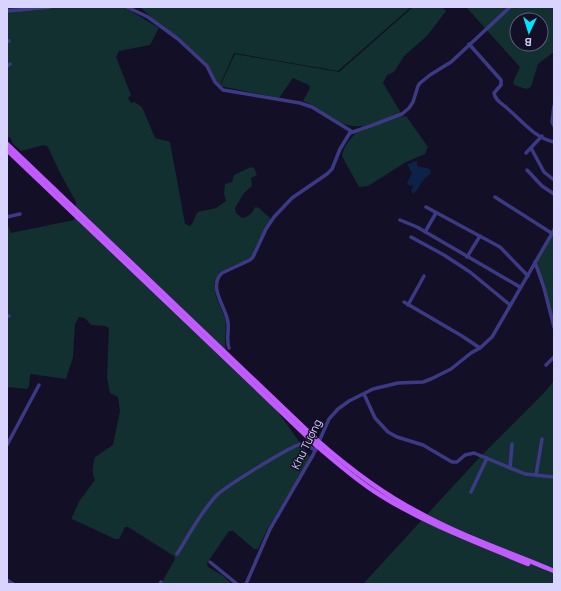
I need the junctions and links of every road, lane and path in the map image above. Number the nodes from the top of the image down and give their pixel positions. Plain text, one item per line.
1 (50, 7) edge
2 (127, 7) edge
3 (510, 7) edge
4 (18, 8) edge
5 (7, 11) edge
6 (469, 44) junction
7 (554, 106) edge
8 (554, 126) edge
9 (350, 133) junction
10 (542, 136) junction
11 (554, 142) edge
12 (7, 144) edge
13 (531, 148) junction
14 (7, 150) edge
15 (526, 153) dead end
16 (527, 170) dead end
17 (554, 180) edge
18 (554, 194) edge
19 (495, 197) dead end
20 (426, 207) dead end
21 (436, 213) junction
22 (20, 214) dead end
23 (7, 217) edge
24 (400, 220) dead end
25 (425, 232) junction
26 (553, 232) edge
27 (480, 236) junction
28 (411, 237) dead end
29 (467, 256) junction
30 (535, 262) junction
31 (424, 276) dead end
32 (528, 276) junction
33 (520, 288) junction
34 (404, 302) dead end
35 (408, 305) junction
36 (510, 305) junction
37 (554, 326) edge
38 (229, 348) dead end
39 (480, 348) junction
40 (554, 357) edge
41 (546, 365) dead end
42 (39, 385) dead end
43 (364, 394) junction
44 (542, 439) dead end
45 (512, 444) dead end
46 (7, 445) edge
47 (317, 446) junction
48 (487, 458) junction
49 (510, 468) junction
50 (536, 476) junction
51 (554, 477) edge
52 (471, 492) dead end
53 (177, 554) dead end
54 (210, 562) dead end
55 (554, 571) edge
56 (554, 575) edge
57 (7, 580) edge
58 (13, 584) edge
59 (237, 584) edge
60 (246, 584) edge

1 - 4 street
2 - 9 street
3 - 6 street
4 - 5 street
6 - 9 street
6 - 10 street
7 - 8 street
9 - 38 street
10 - 11 street
10 - 13 street
12 - 47 main road
13 - 15 street
13 - 17 street
14 - 47 main road
16 - 18 street
19 - 26 street
20 - 21 street
21 - 25 street
21 - 27 street
22 - 23 street
24 - 25 street
25 - 29 street
26 - 30 street, Khu Tượng
27 - 29 street
27 - 32 street
28 - 36 street
29 - 33 street
30 - 32 street, Khu Tượng
30 - 37 street
31 - 35 street
32 - 33 street, Khu Tượng
33 - 36 street, Khu Tượng
34 - 35 street
35 - 39 street
36 - 39 street, Khu Tượng
39 - 43 street, Khu Tượng
40 - 41 street
42 - 46 street
43 - 47 street, Khu Tượng
43 - 48 street
44 - 50 street
45 - 49 street
47 - 53 street
47 - 55 main road
47 - 56 main road
47 - 60 street, Khu Tượng
48 - 49 street
48 - 52 street
49 - 50 street
50 - 51 street
54 - 59 street
57 - 58 street

